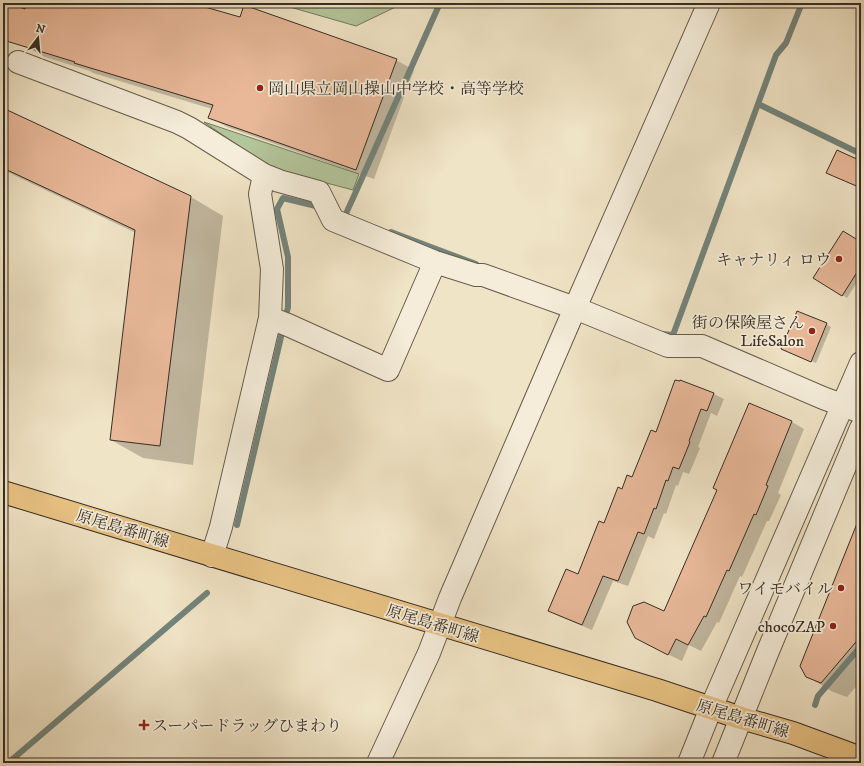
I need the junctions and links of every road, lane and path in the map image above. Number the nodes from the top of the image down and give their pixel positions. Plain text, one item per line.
1 (709, 3) edge
2 (18, 62) dead end
3 (264, 175) junction
4 (435, 262) junction
5 (575, 308) junction
6 (279, 322) junction
7 (861, 363) edge
8 (852, 408) edge
9 (861, 428) edge
10 (3, 492) edge
11 (212, 556) junction
12 (440, 625) junction
13 (711, 708) junction
14 (741, 718) junction
15 (861, 758) edge
16 (378, 763) edge
17 (689, 763) edge
18 (723, 763) edge

1 - 5 street
2 - 3 street
3 - 4 street
3 - 6 street
4 - 5 street
4 - 6 street
5 - 8 street
5 - 12 street
6 - 11 street
7 - 8 street
8 - 13 street
9 - 14 street
10 - 11 main road, 原尾島番町線
11 - 12 main road, 原尾島番町線
12 - 13 main road, 原尾島番町線
12 - 16 street
13 - 14 main road, 原尾島番町線
13 - 17 street
14 - 15 main road, 原尾島番町線
14 - 18 street

